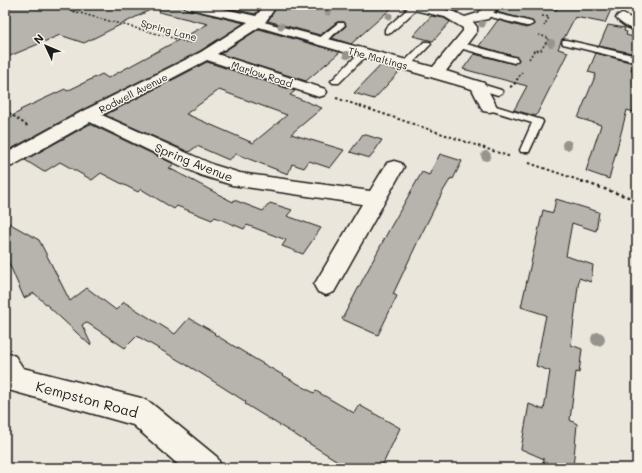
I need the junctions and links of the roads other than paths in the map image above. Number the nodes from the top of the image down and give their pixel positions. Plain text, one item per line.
1 (190, 5) edge
2 (271, 5) edge
3 (412, 6) edge
4 (490, 9) edge
5 (623, 18) dead end
6 (463, 21) junction
7 (257, 22) junction
8 (529, 24) dead end
9 (341, 25) dead end
10 (637, 27) edge
11 (388, 31) dead end
12 (321, 41) junction
13 (566, 42) dead end
14 (427, 44) dead end
15 (459, 45) junction
16 (210, 52) junction
17 (363, 54) junction
18 (637, 59) edge
19 (514, 60) dead end
20 (406, 65) junction
21 (436, 73) junction
22 (336, 81) dead end
23 (478, 86) junction
24 (319, 92) road end
25 (498, 92) dead end
26 (488, 106) joint
27 (89, 115) junction
28 (525, 150) dead end
29 (5, 162) edge
30 (394, 168) dead end
31 (377, 199) junction
32 (326, 285) dead end
33 (5, 365) edge
34 (206, 468) edge

1 - 7 street
2 - 7 street, Rodwell Avenue
3 - 6 street
3 - 11 lane
4 - 6 street
4 - 8 lane
5 - 10 street
6 - 15 street
7 - 12 street
7 - 16 street, Rodwell Avenue
9 - 12 lane
12 - 17 street, The Maltings
13 - 18 lane
14 - 20 lane
15 - 19 lane
15 - 21 street
16 - 24 street, Marlow Road
16 - 27 street, Rodwell Avenue
17 - 20 street, The Maltings
17 - 22 lane
20 - 21 street, The Maltings
21 - 23 street, The Maltings
23 - 25 lane
23 - 26 street
26 - 28 lane
27 - 29 street, Rodwell Avenue
27 - 31 street, Spring Avenue
30 - 31 street
31 - 32 street
33 - 34 street, Kempston Road

